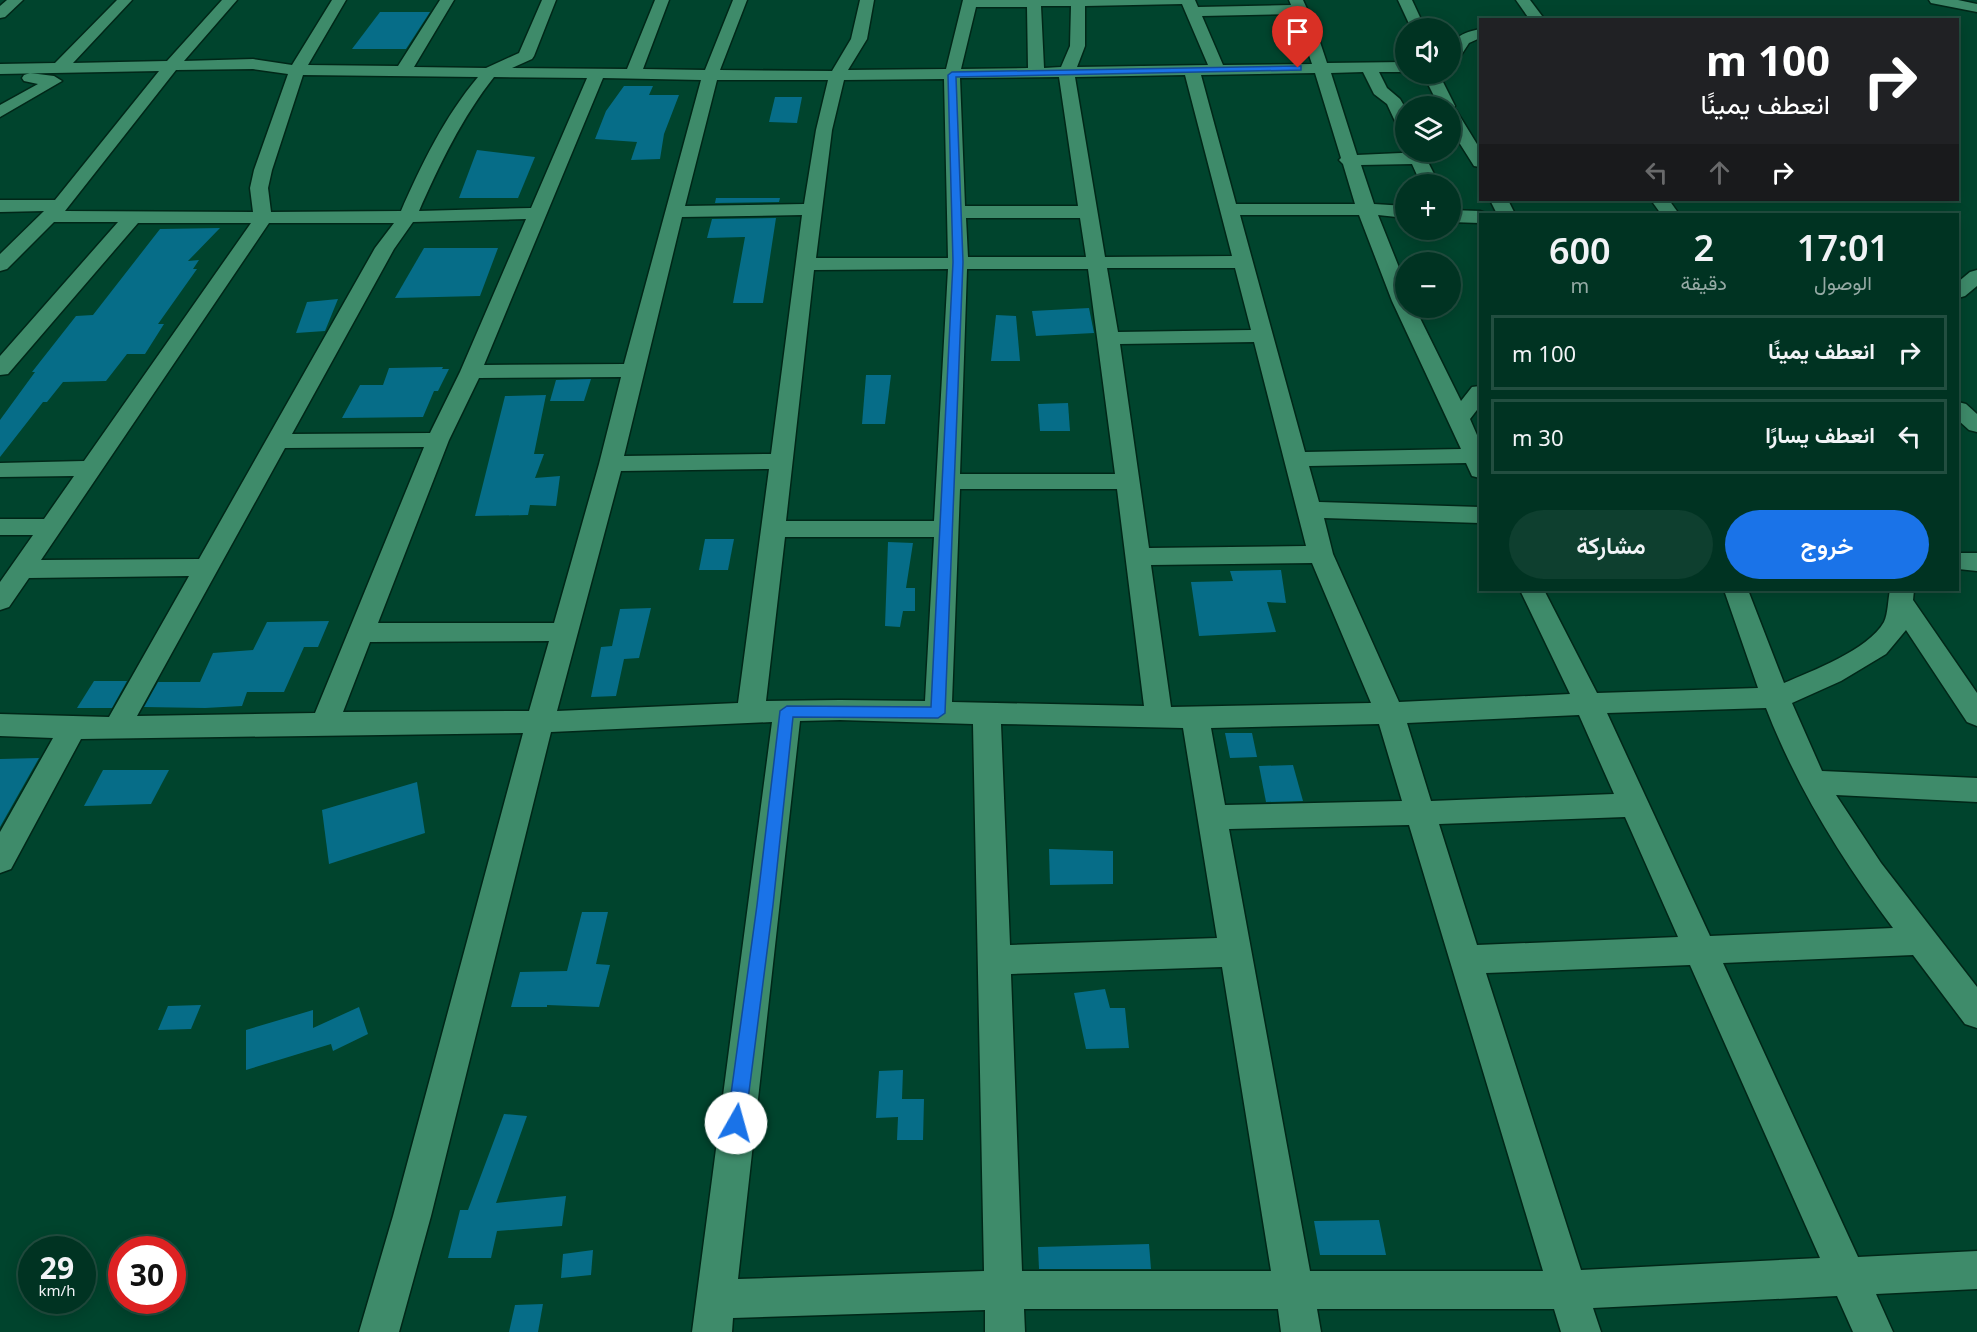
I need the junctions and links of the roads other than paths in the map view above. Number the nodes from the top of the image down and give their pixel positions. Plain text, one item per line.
1 (16, 0) edge
2 (125, 0) edge
3 (230, 0) edge
4 (339, 0) edge
5 (447, 0) edge
6 (549, 0) edge
7 (662, 0) edge
8 (740, 0) edge
9 (867, 0) edge
10 (1180, 0) edge
11 (1406, 0) edge
12 (1523, 0) edge
13 (1936, 0) edge
14 (970, 1) edge
15 (1078, 1) edge
16 (1034, 2) junction
17 (1298, 5) edge
18 (1190, 6) edge
19 (1977, 8) edge
20 (0, 14) edge
21 (1414, 18) edge
22 (1536, 18) edge
23 (1479, 34) edge
24 (1461, 41) edge
25 (17, 52) dead end
26 (172, 65) junction
27 (1395, 67) edge
28 (59, 68) junction
29 (1320, 68) junction
30 (1369, 68) junction
31 (3, 69) edge
32 (1191, 69) junction
33 (1217, 69) junction
34 (297, 70) junction
35 (403, 71) junction
36 (491, 72) junction
37 (1036, 73) junction
38 (1066, 73) junction
39 (597, 74) junction
40 (633, 74) junction
41 (711, 74) junction
42 (837, 75) junction
43 (952, 75) junction
44 (1395, 104) edge
45 (0, 112) edge
46 (1461, 132) edge
47 (1395, 157) edge
48 (1348, 160) junction
49 (1479, 160) edge
50 (0, 206) edge
51 (812, 209) junction
52 (1365, 209) junction
53 (55, 210) junction
54 (1229, 210) junction
55 (1395, 211) edge
56 (675, 212) junction
57 (957, 212) junction
58 (1088, 212) junction
59 (537, 213) junction
60 (1461, 216) edge
61 (133, 217) junction
62 (1479, 217) edge
63 (407, 218) junction
64 (263, 219) junction
65 (1, 262) edge
66 (958, 262) junction
67 (1243, 262) junction
68 (1097, 263) junction
69 (806, 264) junction
70 (1977, 276) edge
71 (1959, 291) edge
72 (1262, 336) junction
73 (1109, 338) junction
74 (0, 369) edge
75 (633, 370) junction
76 (471, 372) junction
77 (1479, 393) edge
78 (1959, 404) edge
79 (1977, 404) edge
80 (1959, 410) edge
81 (1458, 419) junction
82 (1977, 424) edge
83 (438, 440) junction
84 (277, 441) junction
85 (1295, 459) junction
86 (782, 461) junction
87 (1478, 463) edge
88 (611, 464) junction
89 (93, 468) junction
90 (0, 470) edge
91 (948, 481) junction
92 (1127, 482) junction
93 (1309, 510) junction
94 (1479, 515) edge
95 (51, 527) junction
96 (0, 528) edge
97 (773, 529) junction
98 (946, 529) junction
99 (1321, 554) junction
100 (1137, 557) junction
101 (1959, 561) edge
102 (1977, 562) edge
103 (207, 567) junction
104 (23, 569) junction
105 (1532, 591) edge
106 (1736, 591) edge
107 (1902, 596) edge
108 (0, 601) edge
109 (565, 632) junction
110 (362, 633) junction
111 (1776, 698) junction
112 (1588, 703) junction
113 (787, 711) junction
114 (751, 712) junction
115 (1389, 712) junction
116 (938, 713) junction
117 (987, 714) junction
118 (1977, 716) edge
119 (1159, 718) junction
120 (1195, 718) junction
121 (540, 722) junction
122 (325, 723) junction
123 (0, 725) edge
124 (117, 727) junction
125 (74, 728) junction
126 (1814, 782) junction
127 (1944, 789) junction
128 (1977, 790) edge
129 (1635, 805) junction
130 (1977, 805) edge
131 (1420, 813) junction
132 (1212, 817) junction
133 (10, 824) edge
134 (0, 860) edge
135 (1922, 941) junction
136 (1699, 948) junction
137 (1235, 952) junction
138 (994, 960) junction
139 (1466, 960) junction
140 (1977, 1013) edge
141 (1977, 1270) edge
142 (1848, 1277) junction
143 (1004, 1290) junction
144 (1568, 1290) junction
145 (1292, 1292) junction
146 (714, 1315) edge
147 (379, 1332) edge
148 (1005, 1332) edge
149 (1301, 1332) edge
150 (1581, 1332) edge
151 (1873, 1332) edge

1 - 20 street
2 - 28 street
3 - 26 street
4 - 34 street
5 - 35 street
6 - 36 street
7 - 40 street
8 - 41 street
9 - 42 street
10 - 15 street
11 - 21 street
12 - 22 street
13 - 19 street
14 - 16 street
14 - 43 street
15 - 16 street
15 - 38 street
16 - 37 street
17 - 18 street
17 - 29 street
18 - 33 street
23 - 24 street
25 - 31 street
26 - 28 street
26 - 34 street
26 - 53 street
27 - 30 street
28 - 31 street
29 - 30 street
29 - 33 street
29 - 48 street
30 - 44 street
31 - 45 street
32 - 33 street
32 - 38 street
32 - 54 street
34 - 35 street
34 - 64 street
35 - 36 street
36 - 39 street
36 - 63 street
37 - 38 street
37 - 43 street
38 - 58 street
39 - 40 street
39 - 59 street
40 - 41 street
41 - 42 street
41 - 56 street
42 - 43 street
42 - 51 street
43 - 57 street
46 - 49 street
47 - 48 street
48 - 52 street
50 - 53 street
51 - 56 street
51 - 69 street
52 - 54 street
52 - 55 street
52 - 81 street
53 - 61 street
53 - 65 street
54 - 67 street
56 - 75 street
57 - 58 street
57 - 66 street
58 - 68 street
59 - 63 street
59 - 76 street
60 - 62 street
61 - 64 street
61 - 74 street
63 - 64 street
63 - 84 street
64 - 89 street
66 - 68 street
66 - 69 street
66 - 91 street
67 - 68 street
67 - 72 street
68 - 73 street
69 - 86 street
70 - 71 street
72 - 73 street
72 - 85 street
73 - 92 street
75 - 76 street
75 - 88 street
76 - 83 street
77 - 81 street
78 - 79 street
80 - 82 street
81 - 87 street
83 - 84 street
83 - 110 street
84 - 103 street
85 - 87 street
85 - 93 street
86 - 88 street
86 - 97 street
88 - 109 street
89 - 90 street
89 - 95 street
91 - 92 street
91 - 98 street
92 - 100 street
93 - 94 street
93 - 99 street
95 - 96 street
95 - 104 street
97 - 98 street
97 - 114 street
98 - 116 street
99 - 100 street
99 - 115 street
100 - 119 street
101 - 102 street
103 - 104 street
103 - 124 street
104 - 108 street
105 - 112 street
106 - 111 street
107 - 111 street
107 - 118 street
109 - 110 street
109 - 121 street
110 - 122 street
111 - 112 street
111 - 126 street
112 - 115 street
112 - 129 street
113 - 114 street
113 - 116 street
113 - 146 street
114 - 121 street
115 - 120 street
115 - 131 street
116 - 117 street
117 - 119 street
117 - 138 street
119 - 120 street
120 - 132 street
121 - 122 street
121 - 147 street
122 - 124 street
123 - 125 street
124 - 125 street
125 - 133 street
126 - 127 street
126 - 135 street
127 - 128 street
127 - 130 street
129 - 131 street
129 - 136 street
131 - 132 street
131 - 139 street
132 - 137 street
133 - 134 street
135 - 136 street
135 - 140 street
136 - 139 street
136 - 142 street
137 - 138 street
137 - 145 street
138 - 143 street
139 - 144 street
141 - 142 street
142 - 144 street
142 - 151 street
143 - 145 street
143 - 146 street
143 - 148 street
144 - 145 street
144 - 150 street
145 - 149 street

